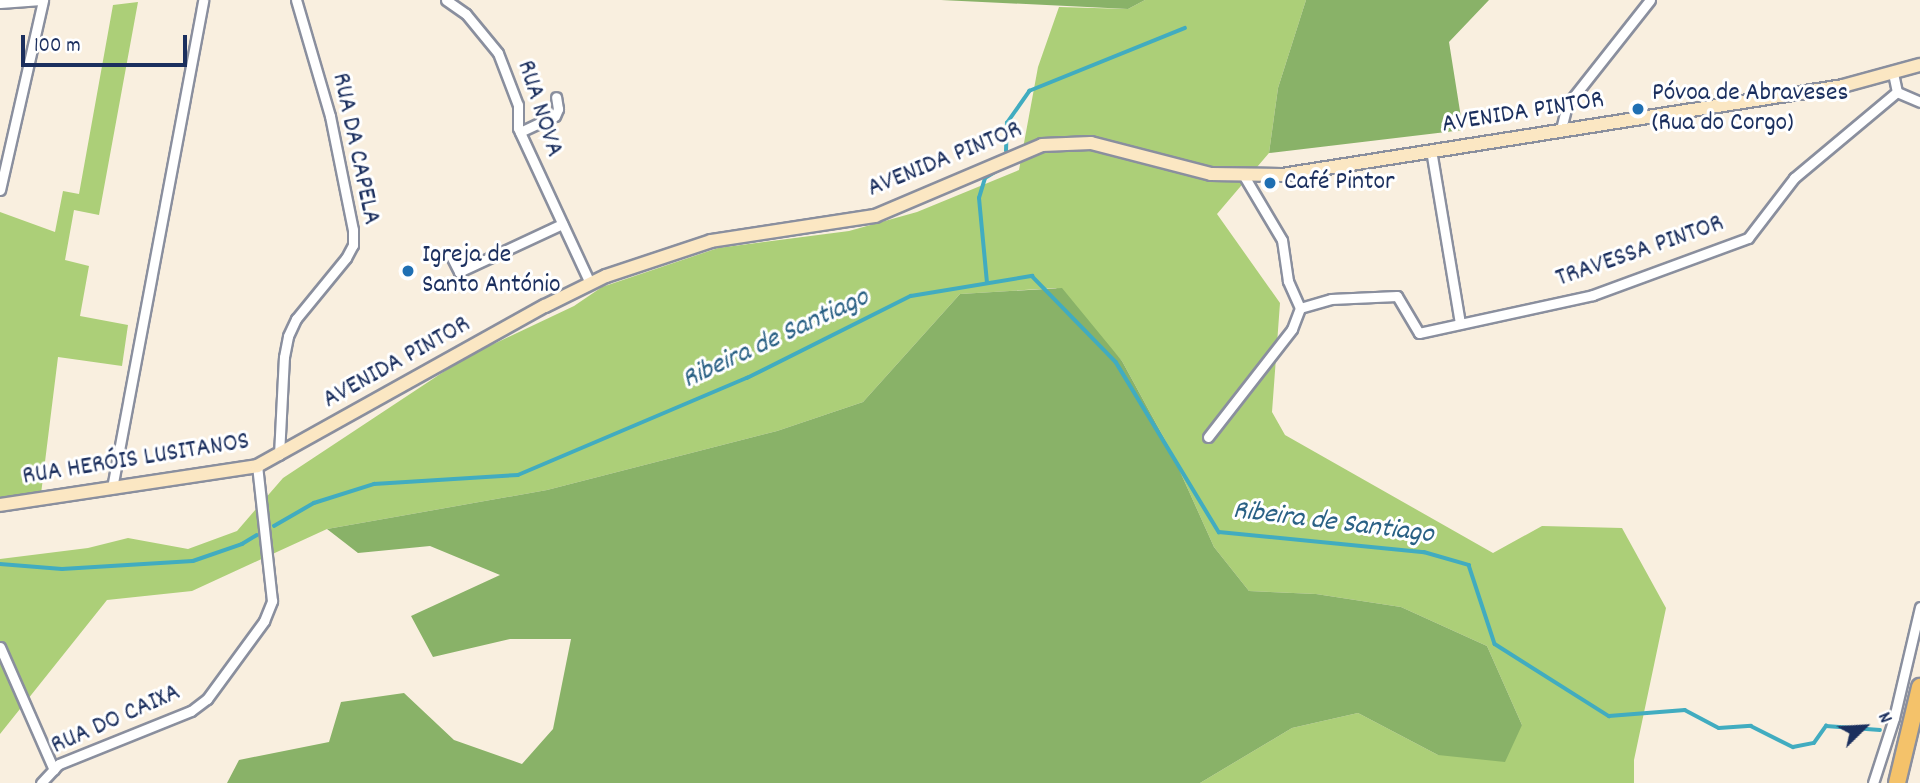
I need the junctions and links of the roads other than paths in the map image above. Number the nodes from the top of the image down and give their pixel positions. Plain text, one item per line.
1 (42, 0) edge
2 (203, 0) edge
3 (296, 0) edge
4 (446, 0) edge
5 (1650, 0) edge
6 (0, 3) edge
7 (460, 4) edge
8 (1920, 65) edge
9 (1893, 73) junction
10 (1897, 92) junction
11 (556, 97) dead end
12 (1920, 102) edge
13 (1561, 129) junction
14 (520, 132) junction
15 (1430, 150) junction
16 (1244, 176) junction
17 (0, 190) edge
18 (562, 224) junction
19 (451, 256) dead end
20 (590, 283) junction
21 (1300, 308) junction
22 (1460, 324) junction
23 (1208, 437) dead end
24 (279, 455) junction
25 (257, 466) junction
26 (111, 488) junction
27 (0, 505) edge
28 (1920, 607) edge
29 (0, 647) edge
30 (1920, 687) edge
31 (54, 769) junction
32 (41, 783) edge
33 (1873, 783) edge
34 (1897, 783) edge

1 - 6 street
1 - 17 street
2 - 26 street
3 - 24 street, RUA DA CAPELA
4 - 7 street, RUA NOVA
5 - 13 street
7 - 14 street, RUA NOVA
8 - 9 street, AVENIDA PINTOR
9 - 10 street
9 - 13 street, AVENIDA PINTOR
10 - 12 street
10 - 22 street, TRAVESSA PINTOR
11 - 14 street
13 - 15 street, AVENIDA PINTOR
14 - 18 street, RUA NOVA
15 - 16 street, AVENIDA PINTOR
15 - 22 street
16 - 20 street, AVENIDA PINTOR
16 - 21 street
18 - 19 street
18 - 20 street, RUA NOVA
20 - 24 street, AVENIDA PINTOR
21 - 22 street, TRAVESSA PINTOR
21 - 23 street
24 - 25 street, RUA HERÓIS LUSITANOS
25 - 26 street, RUA HERÓIS LUSITANOS
25 - 31 street, RUA DO CAIXA
26 - 27 street, RUA HERÓIS LUSITANOS
28 - 33 street
29 - 31 street
30 - 34 highway
31 - 32 street, RUA DO CAIXA

